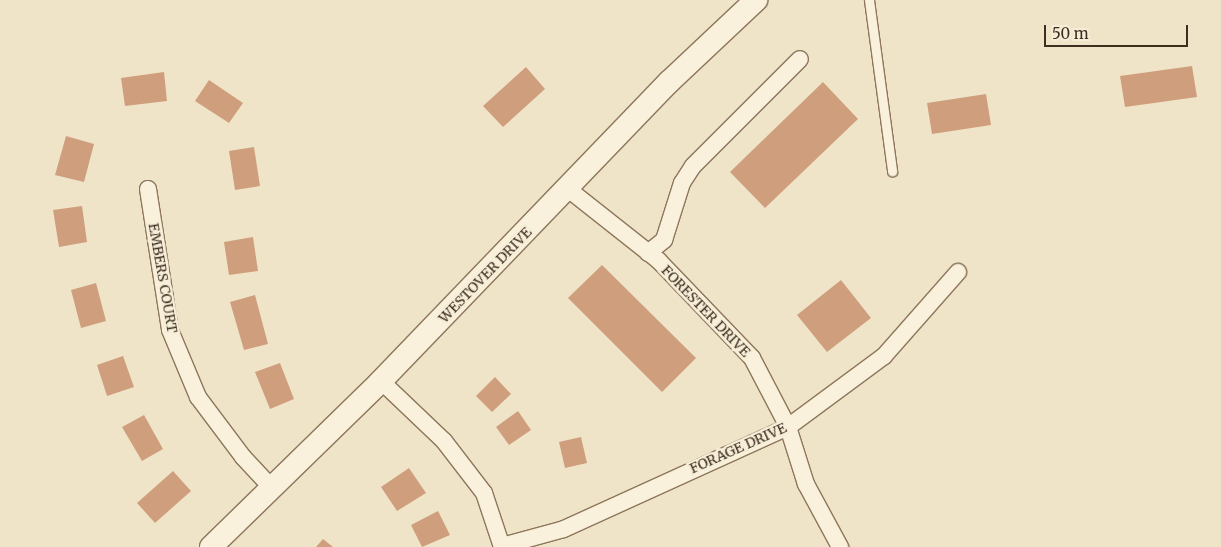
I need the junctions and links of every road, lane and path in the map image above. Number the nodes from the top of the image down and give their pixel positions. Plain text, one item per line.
1 (756, 0) edge
2 (869, 0) edge
3 (800, 59) dead end
4 (892, 170) dead end
5 (148, 189) dead end
6 (568, 189) junction
7 (648, 253) junction
8 (958, 272) dead end
9 (381, 381) junction
10 (788, 427) junction
11 (270, 486) junction
12 (502, 546) edge
13 (212, 547) edge
14 (840, 547) edge

1 - 6 street, WESTOVER DRIVE
2 - 4 lane
3 - 7 street
5 - 11 street, EMBERS COURT
6 - 7 street, FORESTER DRIVE
6 - 9 street, WESTOVER DRIVE
7 - 10 street, FORESTER DRIVE
8 - 10 street, FORAGE DRIVE
9 - 11 street, WESTOVER DRIVE
9 - 12 street
10 - 12 street, FORAGE DRIVE
10 - 14 street, FORESTER DRIVE
11 - 13 street, WESTOVER DRIVE

